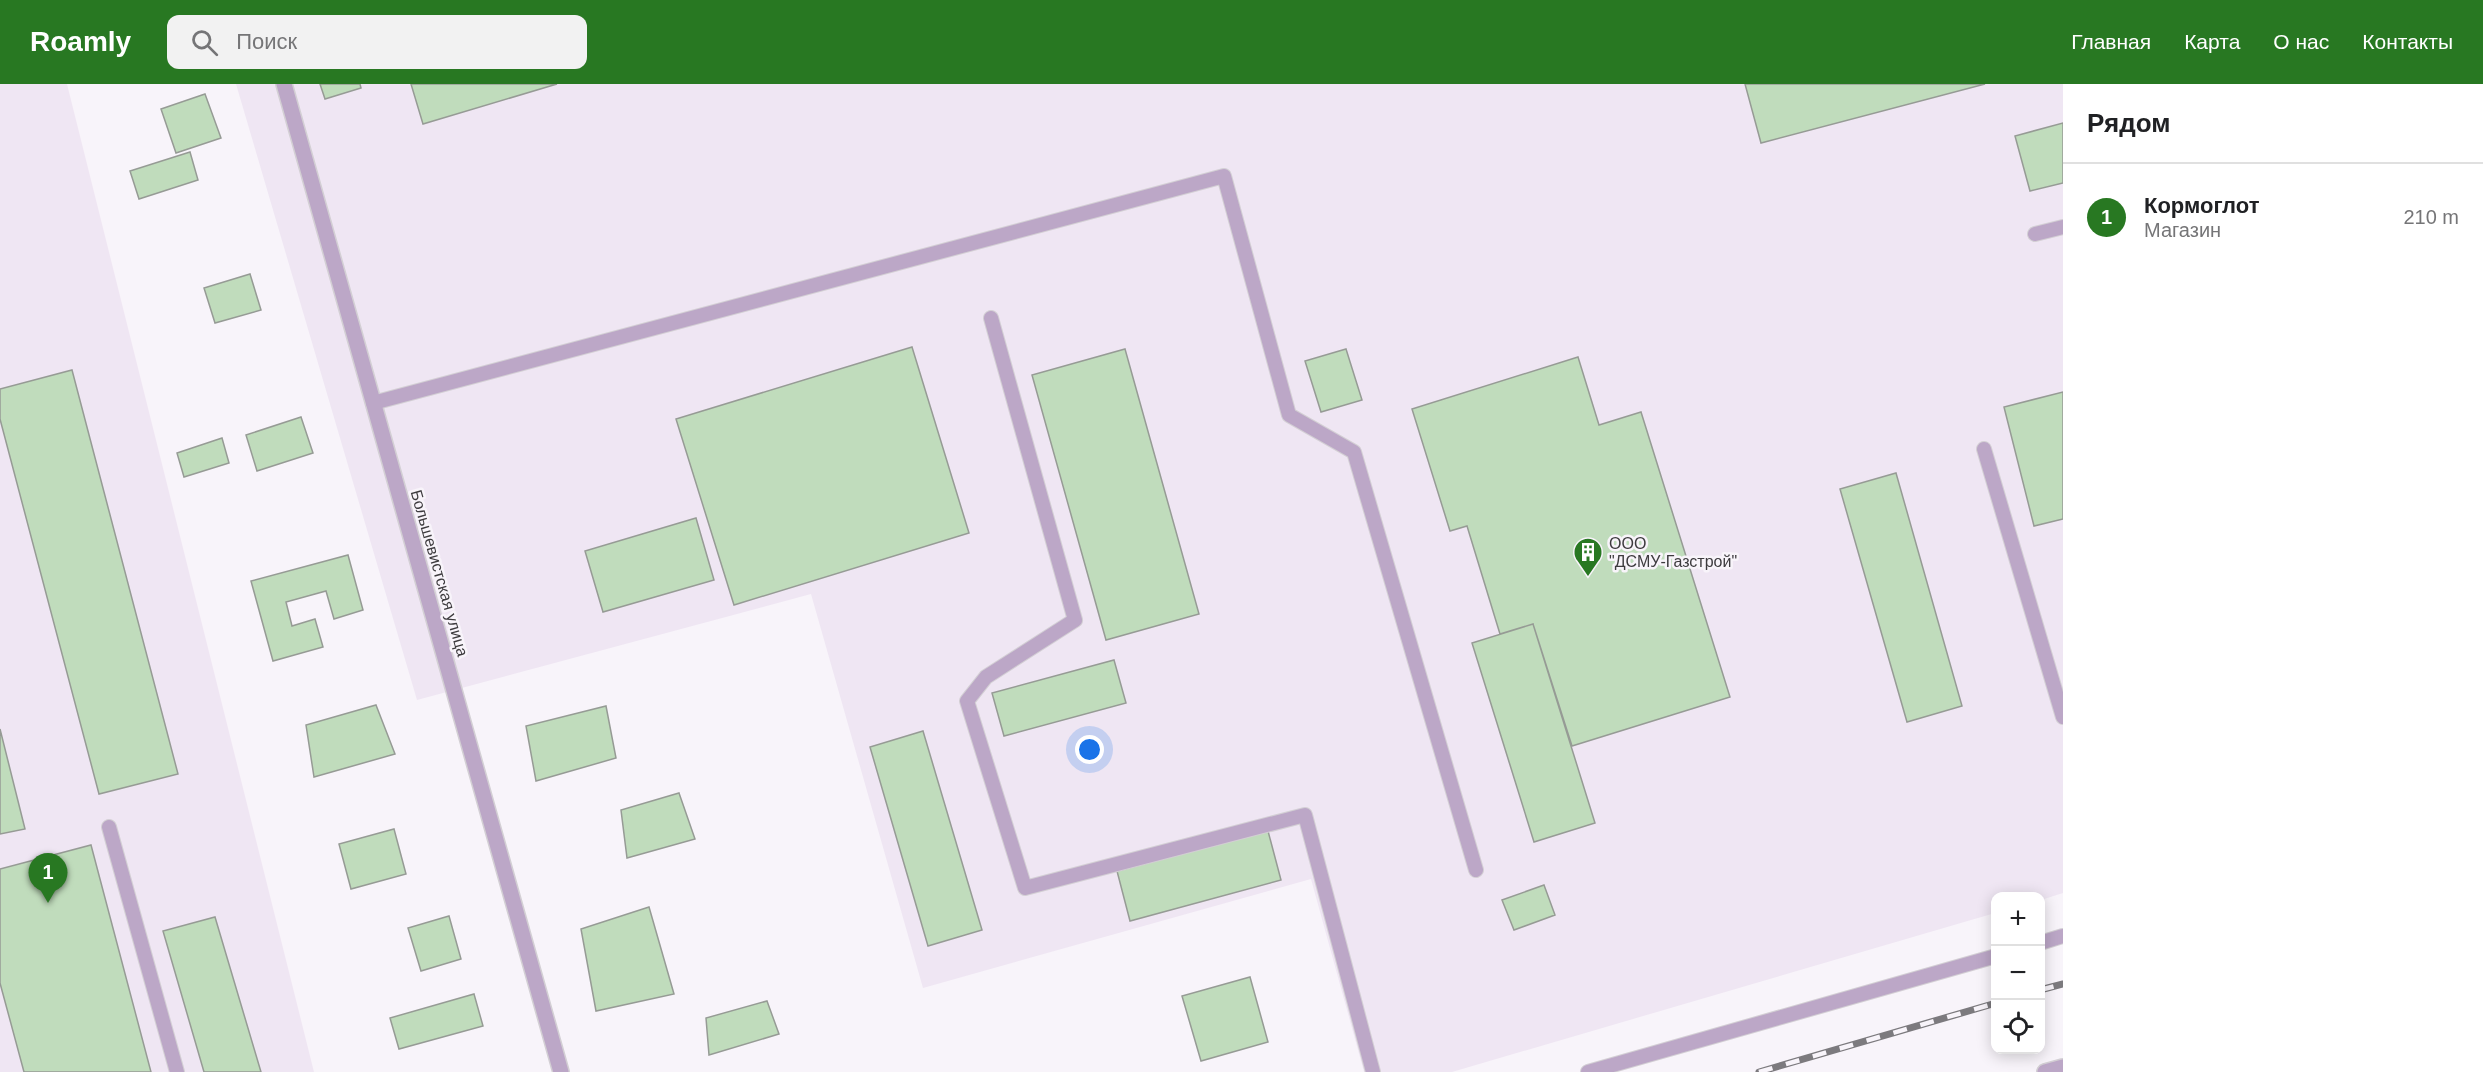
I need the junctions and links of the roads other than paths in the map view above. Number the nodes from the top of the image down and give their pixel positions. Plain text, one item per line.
1 (284, 84) edge
2 (2063, 227) edge
3 (2035, 234) dead end
4 (991, 318) dead end
5 (373, 403) junction
6 (1984, 449) dead end
7 (2063, 717) edge
8 (109, 827) dead end
9 (1476, 870) dead end
10 (2063, 936) edge
11 (2045, 941) edge
12 (1991, 957) edge
13 (2063, 1067) edge
14 (177, 1072) edge
15 (561, 1072) edge
16 (1373, 1072) edge
17 (1588, 1072) edge
18 (2045, 1072) edge

1 - 5 street, Большевистская улица
2 - 3 lane
4 - 16 lane
5 - 9 lane
5 - 15 street, Большевистская улица
6 - 7 lane
8 - 14 lane
10 - 11 lane
12 - 17 lane
13 - 18 street

